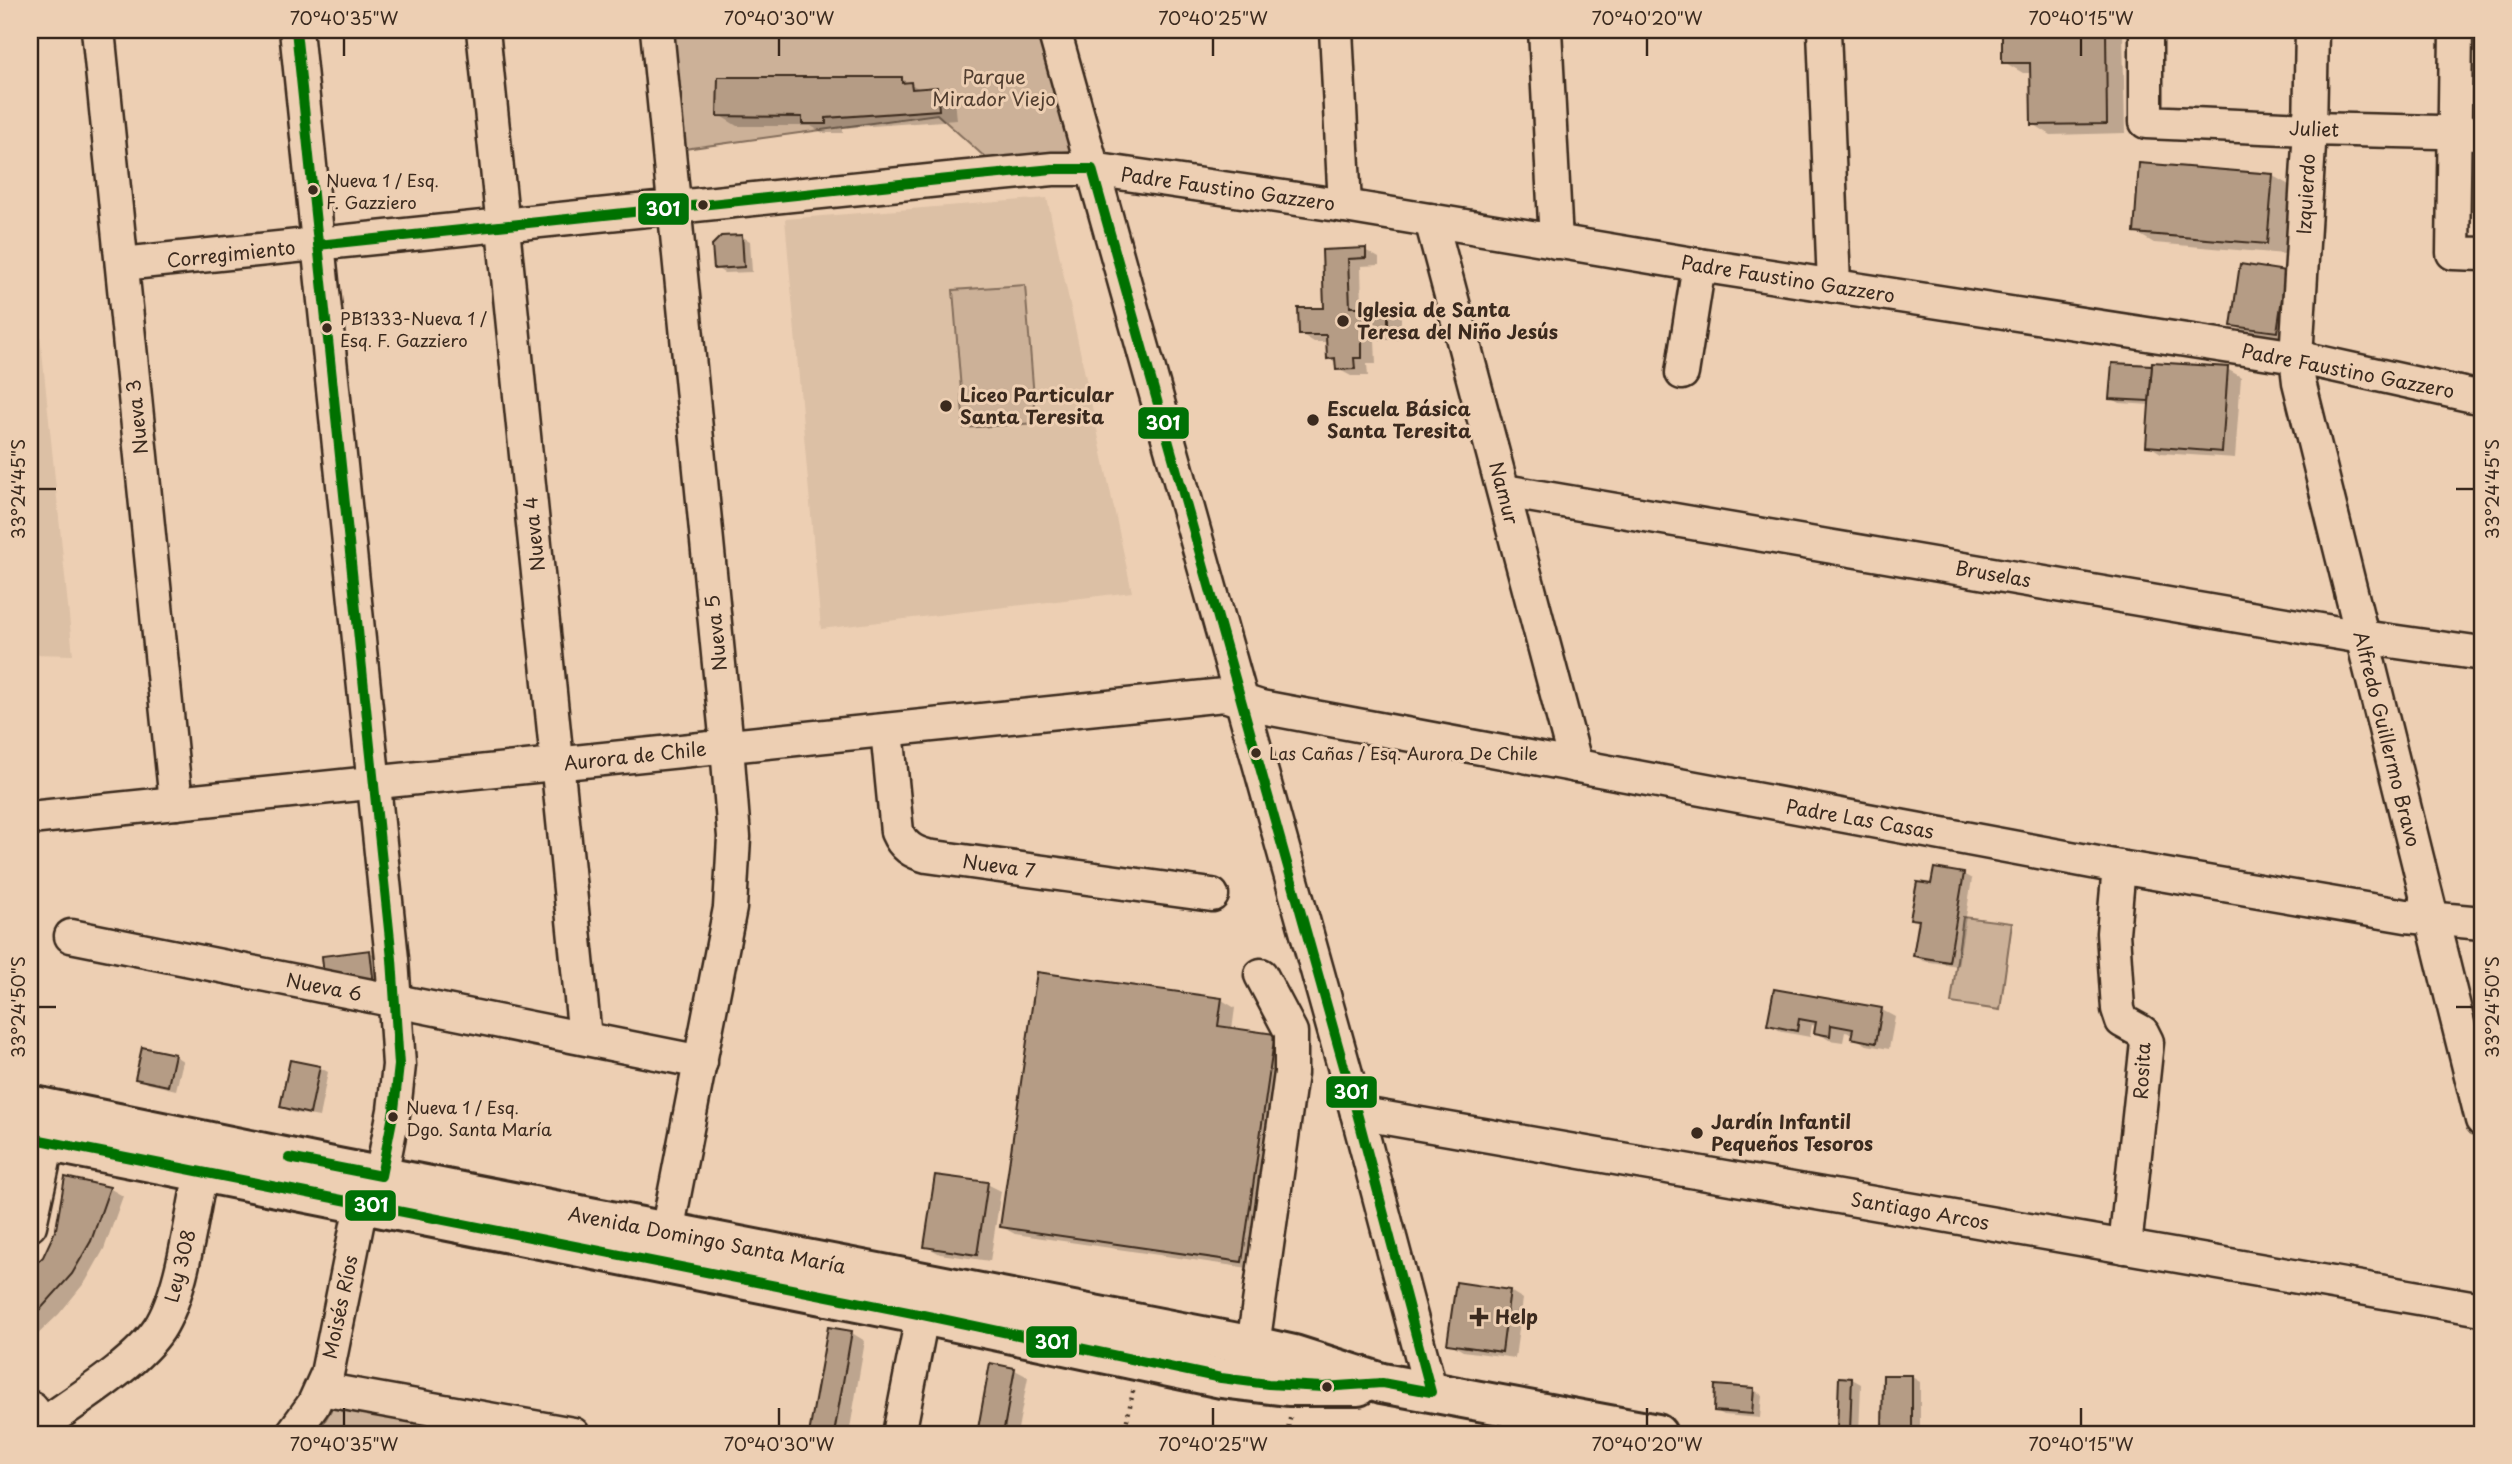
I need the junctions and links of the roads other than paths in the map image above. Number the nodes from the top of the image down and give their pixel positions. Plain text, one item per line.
1 (98, 30) edge
2 (296, 30) edge
3 (483, 30) edge
4 (657, 30) edge
5 (1054, 30) edge
6 (1335, 30) edge
7 (1545, 30) edge
8 (1824, 30) edge
9 (2146, 30) edge
10 (2312, 30) edge
11 (2456, 30) edge
12 (2310, 129) junction
13 (2468, 133) edge
14 (1092, 169) junction
15 (1345, 206) junction
16 (674, 208) junction
17 (1431, 220) junction
18 (503, 226) junction
19 (1556, 242) junction
20 (318, 245) junction
21 (2482, 254) edge
22 (121, 264) junction
23 (1699, 265) junction
24 (1834, 286) junction
25 (2296, 357) junction
26 (1682, 373) dead end
27 (2482, 398) edge
28 (1504, 491) junction
29 (2362, 637) junction
30 (2482, 654) edge
31 (1240, 701) junction
32 (887, 730) junction
33 (727, 746) junction
34 (557, 764) junction
35 (1576, 766) junction
36 (373, 783) junction
37 (176, 803) junction
38 (30, 818) edge
39 (2119, 867) junction
40 (1212, 895) dead end
41 (2431, 919) junction
42 (2482, 923) edge
43 (71, 936) dead end
44 (1261, 975) dead end
45 (396, 1001) junction
46 (585, 1038) junction
47 (701, 1062) junction
48 (30, 1105) edge
49 (1357, 1113) junction
50 (2482, 1120) edge
51 (39, 1140) edge
52 (201, 1173) junction
53 (371, 1190) junction
54 (30, 1225) edge
55 (667, 1232) junction
56 (2125, 1247) junction
57 (926, 1299) junction
58 (2482, 1309) edge
59 (1253, 1346) junction
60 (1382, 1383) junction
61 (321, 1388) junction
62 (1431, 1392) junction
63 (37, 1426) edge
64 (1636, 1432) edge
65 (292, 1434) edge
66 (573, 1434) edge
67 (899, 1434) edge

1 - 22 street, Nueva 3
2 - 20 street, Moisés Ríos
3 - 18 street, Nueva 4
4 - 16 street, Nueva 5
5 - 14 street
6 - 15 street
7 - 19 street
8 - 24 street
9 - 12 street, Juliet
10 - 12 street, Izquierdo
11 - 13 street
12 - 13 street, Juliet
12 - 25 street, Izquierdo
13 - 21 street
14 - 15 street, Padre Faustino Gazzero
14 - 16 street, Corregimiento
14 - 31 street
15 - 17 street, Padre Faustino Gazzero
16 - 18 street, Corregimiento
16 - 33 street, Nueva 5
17 - 19 street, Padre Faustino Gazzero
17 - 28 street, Namur
18 - 20 street, Corregimiento
18 - 34 street, Nueva 4
19 - 23 street, Padre Faustino Gazzero
20 - 22 street, Corregimiento
20 - 36 street, Moisés Ríos
22 - 37 street, Nueva 3
23 - 24 street, Padre Faustino Gazzero
23 - 26 street
24 - 25 street, Padre Faustino Gazzero
25 - 27 street, Padre Faustino Gazzero
25 - 29 street, Alfredo Guillermo Bravo
28 - 29 street, Bruselas
28 - 35 street, Namur
29 - 30 street, Bruselas
29 - 41 street, Alfredo Guillermo Bravo
31 - 32 street, Aurora de Chile
31 - 35 street, Padre Las Casas
31 - 49 street
32 - 33 street, Aurora de Chile
32 - 40 street, Nueva 7
33 - 34 street, Aurora de Chile
33 - 47 street, Nueva 5
34 - 36 street, Aurora de Chile
34 - 46 street, Nueva 4
35 - 39 street, Padre Las Casas
36 - 37 street, Aurora de Chile
36 - 45 street, Moisés Ríos
37 - 38 street, Aurora de Chile
39 - 41 street, Padre Las Casas
39 - 56 street, Rosita
41 - 42 street, Padre Las Casas
41 - 50 street, Alfredo Guillermo Bravo
43 - 45 street, Nueva 6
44 - 59 street
45 - 46 street, Nueva 6
45 - 53 street, Moisés Ríos
46 - 47 street, Nueva 6
47 - 55 street, Nueva 5
48 - 53 main road, Avenida Domingo Santa María
49 - 56 street, Santiago Arcos
49 - 62 street
51 - 52 main road, Avenida Domingo Santa María
51 - 54 street
52 - 53 main road, Avenida Domingo Santa María
52 - 63 street, Ley 308
53 - 55 main road, Avenida Domingo Santa María
53 - 57 main road, Avenida Domingo Santa María
53 - 61 street, Moisés Ríos
55 - 57 main road, Avenida Domingo Santa María
56 - 58 street, Santiago Arcos
57 - 59 main road, Avenida Domingo Santa María
57 - 60 main road, Avenida Domingo Santa María
57 - 67 street
59 - 60 main road, Avenida Domingo Santa María
60 - 62 main road, Avenida Domingo Santa María
61 - 65 street, Moisés Ríos
61 - 66 street
62 - 64 main road, Avenida Domingo Santa María

